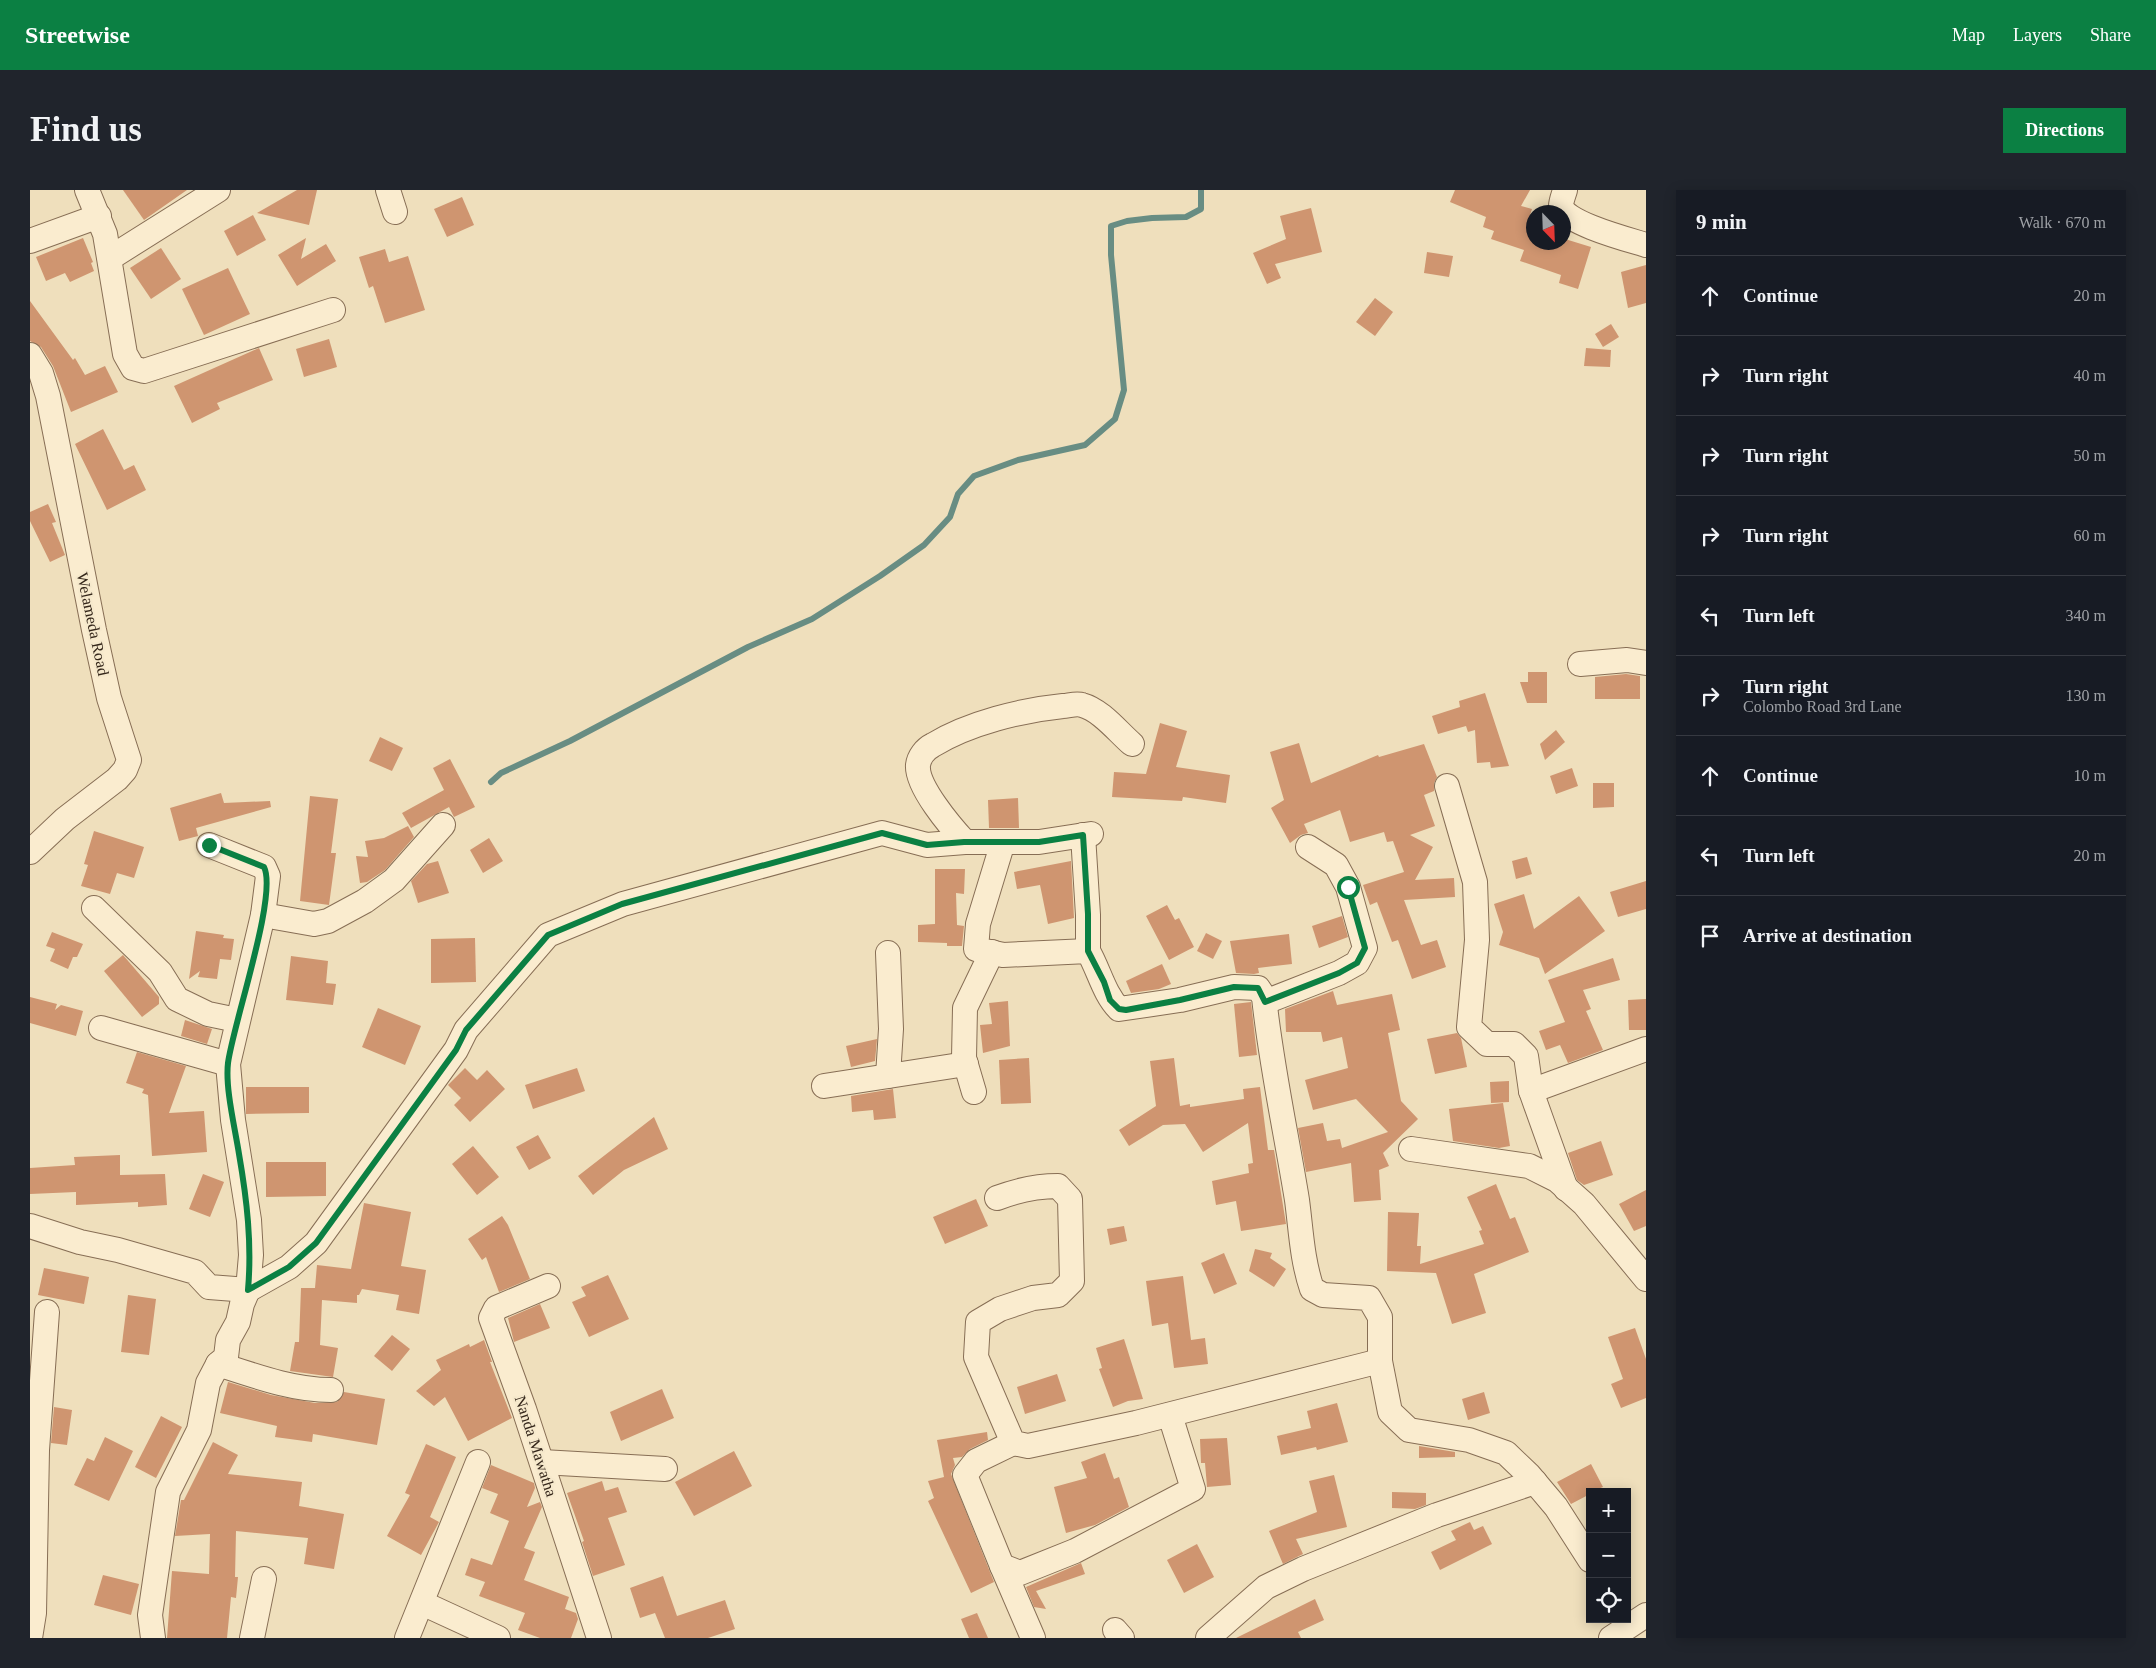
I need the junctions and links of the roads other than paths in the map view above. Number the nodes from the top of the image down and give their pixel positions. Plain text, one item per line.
1 (87, 190) edge
2 (218, 190) edge
3 (388, 190) edge
4 (1564, 190) edge
5 (395, 212) dead end
6 (99, 216) junction
7 (30, 241) edge
8 (1646, 246) edge
9 (110, 258) junction
10 (333, 310) dead end
11 (30, 355) edge
12 (1646, 663) edge
13 (1580, 664) dead end
14 (1132, 744) dead end
15 (1447, 786) dead end
16 (443, 825) dead end
17 (964, 842) junction
18 (1003, 842) junction
19 (209, 845) dead end
20 (1308, 847) dead end
21 (30, 852) edge
22 (94, 908) dead end
23 (263, 914) junction
24 (1088, 951) junction
25 (992, 952) junction
26 (888, 953) dead end
27 (1265, 1002) junction
28 (237, 1020) junction
29 (100, 1028) dead end
30 (1646, 1050) edge
31 (228, 1064) junction
32 (966, 1064) junction
33 (888, 1076) junction
34 (824, 1086) dead end
35 (1531, 1091) junction
36 (974, 1092) dead end
37 (1411, 1149) dead end
38 (1566, 1189) junction
39 (997, 1198) dead end
40 (30, 1226) edge
41 (1646, 1279) edge
42 (548, 1286) dead end
43 (248, 1290) junction
44 (47, 1312) dead end
45 (1380, 1362) junction
46 (218, 1364) junction
47 (332, 1390) dead end
48 (1170, 1414) junction
49 (1013, 1443) junction
50 (478, 1462) dead end
51 (542, 1462) junction
52 (665, 1469) dead end
53 (1535, 1482) junction
54 (1586, 1554) edge
55 (1002, 1566) junction
56 (264, 1579) dead end
57 (422, 1603) junction
58 (1638, 1613) edge
59 (30, 1638) edge
60 (153, 1638) edge
61 (252, 1638) edge
62 (407, 1638) edge
63 (498, 1638) edge
64 (599, 1638) edge
65 (1033, 1638) edge
66 (1208, 1638) edge
67 (1611, 1638) edge

1 - 6 street
2 - 9 street
3 - 5 street
4 - 8 street
6 - 7 street
6 - 9 street
9 - 10 street
11 - 21 street, Welameda Road
12 - 13 street
14 - 17 street
15 - 35 street
16 - 23 street
17 - 18 street
17 - 43 street
18 - 24 street
18 - 25 street
19 - 23 street
20 - 27 street
22 - 28 street
23 - 28 street
24 - 25 street
24 - 27 street
25 - 32 street
26 - 33 street
27 - 45 street
28 - 31 street
29 - 31 street
30 - 35 street
31 - 43 street
32 - 33 street
32 - 36 street
33 - 34 street
35 - 38 street
37 - 38 street
38 - 41 street
39 - 49 street
40 - 43 street
42 - 51 street, Nanda Mawatha
43 - 46 street
44 - 59 street
45 - 48 street
45 - 53 street
46 - 47 street
46 - 60 street
48 - 49 street
48 - 55 street
49 - 55 street
50 - 57 street
51 - 52 street
51 - 64 street, Nanda Mawatha
53 - 54 street
53 - 66 street
55 - 65 street
56 - 61 street
57 - 62 street
57 - 63 street
58 - 67 street

